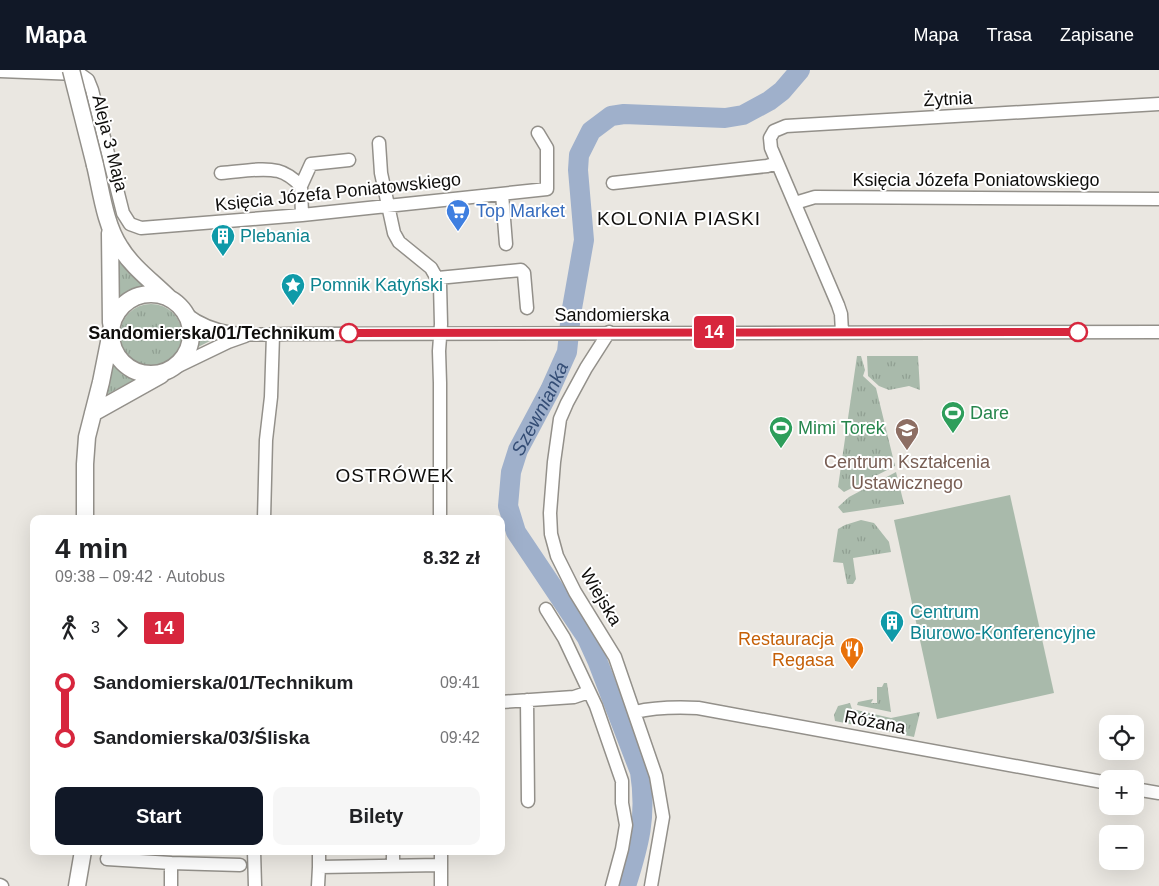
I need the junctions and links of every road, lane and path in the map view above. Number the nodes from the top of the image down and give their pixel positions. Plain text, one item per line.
1 (71, 70) edge
2 (0, 71) edge
3 (1159, 104) edge
4 (538, 133) dead end
5 (379, 143) dead end
6 (349, 160) dead end
7 (777, 163) junction
8 (222, 173) dead end
9 (613, 183) dead end
10 (301, 186) junction
11 (502, 194) junction
12 (1159, 199) edge
13 (795, 203) junction
14 (387, 206) junction
15 (302, 215) junction
16 (110, 226) junction
17 (506, 244) dead end
18 (438, 278) junction
19 (171, 299) junction
20 (527, 308) dead end
21 (186, 314) junction
22 (111, 329) junction
23 (609, 332) junction
24 (842, 332) junction
25 (1159, 332) edge
26 (440, 333) junction
27 (273, 334) junction
28 (245, 336) junction
29 (169, 370) junction
30 (93, 413) junction
31 (85, 515) edge
32 (264, 515) edge
33 (440, 515) edge
34 (546, 609) dead end
35 (589, 692) junction
36 (527, 700) junction
37 (505, 702) edge
38 (635, 712) junction
39 (1099, 782) edge
40 (1144, 790) edge
41 (1159, 793) edge
42 (528, 801) dead end
43 (83, 855) edge
44 (85, 855) edge
45 (254, 855) edge
46 (318, 855) edge
47 (393, 855) edge
48 (441, 855) edge
49 (107, 860) dead end
50 (171, 863) junction
51 (240, 865) dead end
52 (441, 865) junction
53 (318, 866) junction
54 (393, 866) junction
55 (77, 886) edge
56 (87, 886) edge
57 (170, 886) edge
58 (255, 886) edge
59 (318, 886) edge
60 (441, 886) edge
61 (612, 886) edge
62 (651, 886) edge

1 - 16 main road, Aleja 3 Maja, bridge
2 - 15 street, Księcia Józefa Poniatowskiego
3 - 7 street, Żytnia
4 - 11 street, Księcia Józefa Poniatowskiego
5 - 14 street
6 - 10 street
7 - 9 street
7 - 13 street
8 - 10 street
10 - 15 street
11 - 14 street, Księcia Józefa Poniatowskiego
11 - 17 street
12 - 13 street, Księcia Józefa Poniatowskiego
13 - 24 street
14 - 15 street, Księcia Józefa Poniatowskiego
14 - 18 street
16 - 19 main road, Aleja 3 Maja
16 - 22 main road, Aleja 3 Maja
18 - 20 street
18 - 26 street
19 - 21 main road
19 - 22 main road
21 - 28 street, Sandomierska
21 - 29 main road
22 - 29 main road
22 - 30 main road
23 - 24 street, Sandomierska
23 - 26 street, Sandomierska
23 - 38 street, Wiejska
24 - 25 street, Sandomierska
26 - 27 street, Sandomierska
26 - 33 street
27 - 28 street, Sandomierska
27 - 32 street
28 - 29 street, Sandomierska
29 - 30 main road
30 - 31 main road
34 - 35 street
35 - 36 street
35 - 61 street
36 - 37 street
36 - 42 street
38 - 39 street, Różana
38 - 62 street, Wiejska
40 - 41 street
43 - 55 main road
44 - 56 main road
45 - 58 street
46 - 53 street
47 - 54 street
48 - 52 street
49 - 50 street
50 - 51 street
50 - 57 street
52 - 54 street
52 - 60 street
53 - 54 street
53 - 59 street

